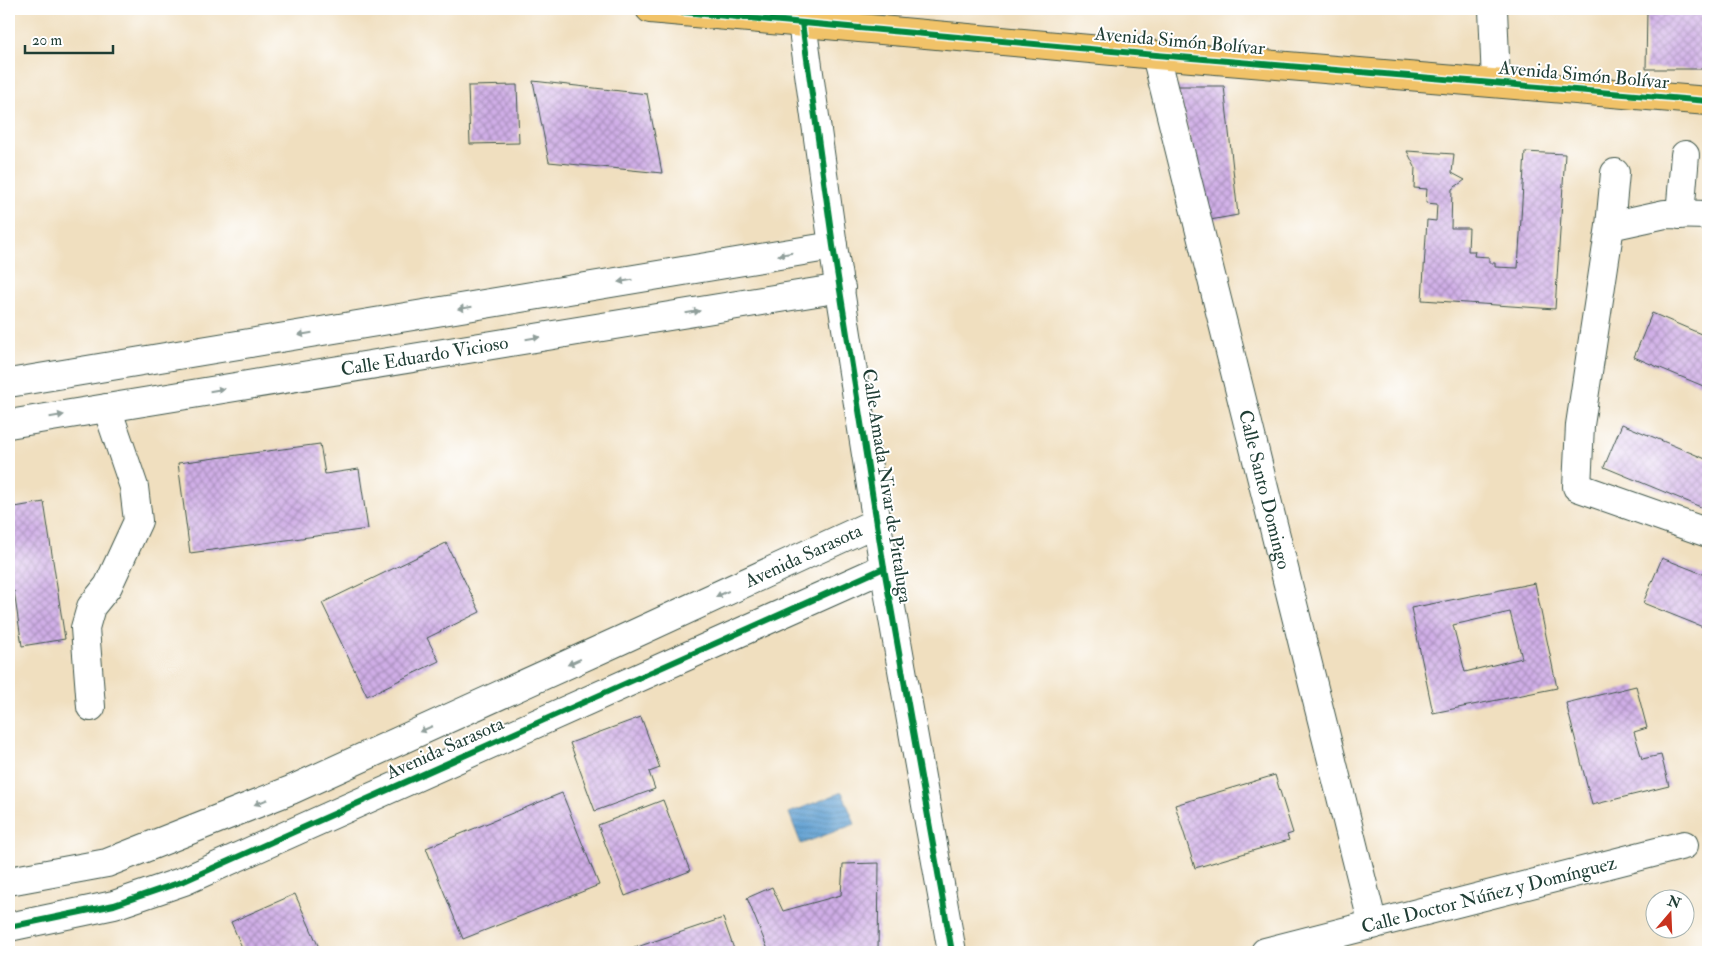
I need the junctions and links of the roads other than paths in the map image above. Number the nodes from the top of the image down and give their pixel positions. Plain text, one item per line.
1 (650, 9) edge
2 (1493, 9) edge
3 (802, 22) junction
4 (1156, 54) junction
5 (1496, 83) junction
6 (1708, 101) edge
7 (1685, 155) dead end
8 (1615, 173) dead end
9 (1680, 215) junction
10 (1708, 215) edge
11 (1610, 226) junction
12 (834, 246) junction
13 (841, 288) junction
14 (154, 360) junction
15 (9, 383) edge
16 (162, 399) junction
17 (107, 408) junction
18 (9, 424) edge
19 (877, 522) junction
20 (1708, 533) edge
21 (884, 568) junction
22 (621, 640) junction
23 (640, 678) junction
24 (91, 707) dead end
25 (291, 790) junction
26 (308, 826) junction
27 (1684, 845) dead end
28 (9, 881) edge
29 (1374, 925) junction
30 (9, 927) edge
31 (952, 952) edge
32 (1265, 952) edge

1 - 3 main road, Avenida Simón Bolívar
2 - 5 street
3 - 4 main road, Avenida Simón Bolívar
3 - 12 street, Calle Amada Nivar de Pittaluga
4 - 5 main road, Avenida Simón Bolívar
4 - 29 street, Calle Santo Domingo
5 - 6 main road, Avenida Simón Bolívar
7 - 9 street
8 - 11 street
9 - 10 street
9 - 11 street
11 - 20 street
12 - 13 street, Calle Amada Nivar de Pittaluga
12 -> 14 street
16 -> 13 street, Calle Eduardo Vicioso
13 - 19 street, Calle Amada Nivar de Pittaluga
14 - 15 street
14 - 16 street
16 - 17 street, Calle Eduardo Vicioso
18 -> 17 street, Calle Eduardo Vicioso
17 - 24 street
19 - 21 street, Calle Amada Nivar de Pittaluga
19 -> 22 street, Avenida Sarasota
21 - 23 street, Avenida Sarasota
21 - 31 street, Calle Amada Nivar de Pittaluga
22 - 23 street
22 -> 25 street, Avenida Sarasota
23 - 26 street, Avenida Sarasota
25 - 26 street
25 -> 28 street, Avenida Sarasota
26 - 30 street, Avenida Sarasota
27 - 29 street, Calle Doctor Núñez y Domínguez
29 - 32 street, Calle Doctor Núñez y Domínguez

